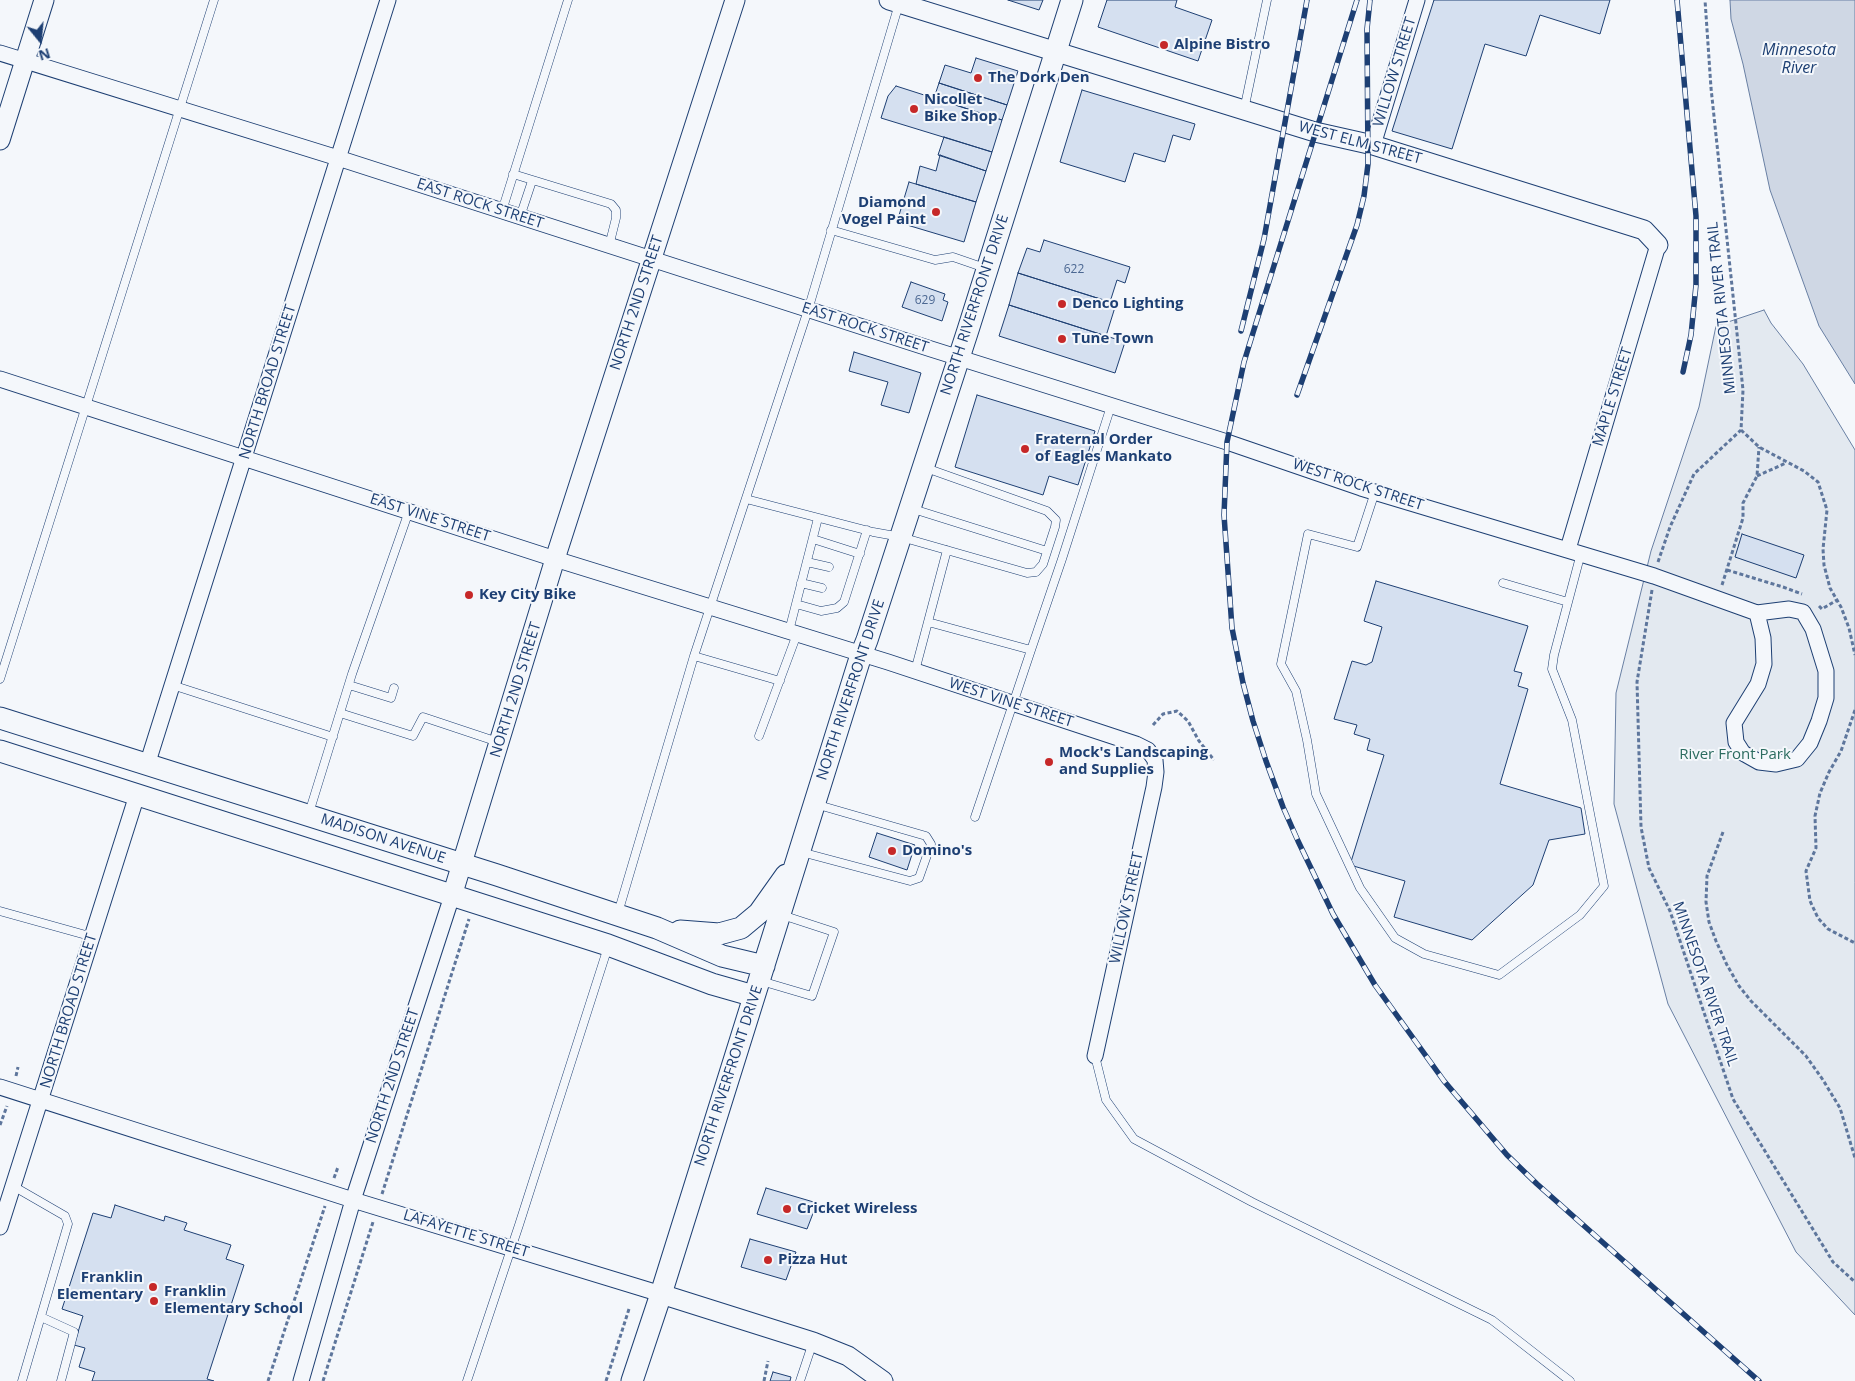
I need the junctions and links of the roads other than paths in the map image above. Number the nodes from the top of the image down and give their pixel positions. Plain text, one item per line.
1 (44, 0) edge
2 (214, 0) edge
3 (388, 0) edge
4 (568, 0) edge
5 (735, 0) edge
6 (1072, 0) edge
7 (1267, 0) edge
8 (1418, 0) edge
9 (896, 1) edge
10 (1056, 51) junction
11 (0, 53) edge
12 (25, 61) junction
13 (179, 109) junction
14 (1244, 110) junction
15 (0, 140) edge
16 (1373, 144) junction
17 (338, 158) junction
18 (513, 174) junction
19 (532, 180) junction
20 (502, 211) junction
21 (520, 217) junction
22 (832, 230) junction
23 (1658, 245) joint
24 (609, 246) junction
25 (651, 260) junction
26 (987, 269) junction
27 (808, 310) junction
28 (959, 357) junction
29 (0, 379) edge
30 (1111, 406) junction
31 (86, 407) junction
32 (244, 458) junction
33 (923, 467) junction
34 (1375, 492) junction
35 (746, 499) junction
36 (910, 507) junction
37 (409, 511) junction
38 (818, 518) junction
39 (867, 530) junction
40 (901, 537) junction
41 (813, 539) junction
42 (947, 550) junction
43 (1046, 551) junction
44 (1574, 551) junction
45 (860, 554) junction
46 (556, 559) junction
47 (806, 562) junction
48 (829, 567) dead end
49 (801, 583) junction
50 (1503, 583) dead end
51 (822, 588) dead end
52 (1568, 602) junction
53 (796, 604) junction
54 (710, 607) junction
55 (1757, 613) junction
56 (928, 622) junction
57 (793, 633) junction
58 (1031, 650) junction
59 (861, 655) junction
60 (694, 656) junction
61 (915, 671) junction
62 (0, 679) edge
63 (780, 681) junction
64 (172, 685) junction
65 (349, 685) junction
66 (394, 688) dead end
67 (1014, 704) junction
68 (340, 713) junction
69 (0, 718) edge
70 (333, 736) junction
71 (759, 736) dead end
72 (500, 743) junction
73 (0, 751) edge
74 (1155, 760) joint
75 (147, 765) junction
76 (138, 794) junction
77 (814, 804) junction
78 (308, 816) junction
79 (974, 818) dead end
80 (797, 856) junction
81 (463, 865) junction
82 (452, 896) junction
83 (0, 911) edge
84 (780, 914) junction
85 (618, 916) junction
86 (657, 928) junction
87 (93, 937) junction
88 (608, 945) junction
89 (759, 981) junction
90 (1095, 1056) joint
91 (0, 1087) edge
92 (42, 1100) junction
93 (13, 1186) junction
94 (353, 1200) junction
95 (0, 1227) edge
96 (512, 1248) junction
97 (661, 1294) junction
98 (41, 1317) junction
99 (813, 1342) junction
100 (22, 1381) edge
101 (61, 1381) edge
102 (301, 1381) edge
103 (467, 1381) edge
104 (632, 1381) edge
105 (800, 1381) edge
106 (883, 1381) edge
107 (1570, 1381) edge

1 - 12 street
2 - 13 lane
3 - 17 street, NORTH BROAD STREET
4 - 18 lane
5 - 25 street, NORTH 2ND STREET
6 - 10 main road, NORTH RIVERFRONT DRIVE
7 - 14 lane
8 - 16 street, WILLOW STREET
9 - 10 street, WEST ELM STREET
9 - 22 lane
10 - 14 street, WEST ELM STREET
10 - 26 main road, NORTH RIVERFRONT DRIVE
11 - 12 street, EAST ROCK STREET
12 - 13 street, EAST ROCK STREET
12 - 15 street
13 - 17 street, EAST ROCK STREET
13 - 31 lane
14 - 16 street, WEST ELM STREET
16 - 23 street, WEST ELM STREET
17 - 20 street, EAST ROCK STREET
17 - 32 street, NORTH BROAD STREET
18 - 19 lane
18 - 20 lane
19 - 21 lane
19 - 24 lane
20 - 21 street, EAST ROCK STREET
21 - 24 street, EAST ROCK STREET
22 - 26 lane
22 - 27 lane
23 - 44 street, MAPLE STREET
24 - 25 street, EAST ROCK STREET
25 - 27 street, EAST ROCK STREET
25 - 46 street, NORTH 2ND STREET
26 - 28 main road, NORTH RIVERFRONT DRIVE
27 - 28 street, EAST ROCK STREET
27 - 35 lane
28 - 30 street, WEST ROCK STREET
28 - 33 main road, NORTH RIVERFRONT DRIVE
29 - 31 street, EAST VINE STREET
30 - 34 street, WEST ROCK STREET
30 - 58 lane
31 - 32 street, EAST VINE STREET
31 - 62 lane
32 - 37 street, EAST VINE STREET
32 - 64 street, NORTH BROAD STREET
33 - 36 main road, NORTH RIVERFRONT DRIVE
33 - 43 lane
34 - 44 street, WEST ROCK STREET
34 - 52 lane
35 - 38 lane
35 - 54 lane
36 - 40 main road, NORTH RIVERFRONT DRIVE
36 - 43 lane
37 - 46 street, EAST VINE STREET
37 - 65 lane
38 - 39 lane
38 - 41 lane
39 - 40 lane
39 - 45 lane
40 - 42 lane
40 - 59 main road, NORTH RIVERFRONT DRIVE
41 - 45 lane
41 - 47 lane
42 - 43 lane
42 - 56 lane
44 - 52 lane
44 - 55 street, WEST ROCK STREET
45 - 53 lane
46 - 54 street, EAST VINE STREET
46 - 72 street, NORTH 2ND STREET
47 - 48 lane
47 - 49 lane
49 - 51 lane
49 - 53 lane
50 - 52 lane
53 - 57 lane
54 - 57 street, EAST VINE STREET
54 - 60 lane
55 - 55 street, WEST ROCK STREET
56 - 58 lane
56 - 61 lane
57 - 59 street, EAST VINE STREET
57 - 63 lane
58 - 67 lane
59 - 61 street, WEST VINE STREET
59 - 77 main road, NORTH RIVERFRONT DRIVE
60 - 63 lane
60 - 85 lane
61 - 67 street, WEST VINE STREET
63 - 71 lane
64 - 70 lane
64 - 75 street, NORTH BROAD STREET
65 - 66 lane
65 - 68 lane
67 - 74 street, WEST VINE STREET
67 - 79 lane
68 - 70 lane
68 - 72 lane
69 - 75 main road, MADISON AVENUE
70 - 78 lane
72 - 81 street, NORTH 2ND STREET
73 - 76 main road
74 - 90 street, WILLOW STREET
75 - 78 main road, MADISON AVENUE
76 - 82 main road
76 - 87 street, NORTH BROAD STREET
77 - 80 main road, NORTH RIVERFRONT DRIVE
77 - 80 lane
78 - 81 main road, MADISON AVENUE
80 - 84 main road, NORTH RIVERFRONT DRIVE
80 - 86 main road
81 - 82 street, NORTH 2ND STREET
81 - 85 main road, MADISON AVENUE
82 - 88 main road
82 - 94 street, NORTH 2ND STREET
83 - 87 lane
84 - 89 main road, NORTH RIVERFRONT DRIVE
84 - 89 lane
85 - 86 main road, MADISON AVENUE
86 - 89 main road, MADISON AVENUE
87 - 92 street, NORTH BROAD STREET
88 - 89 main road
88 - 96 lane
89 - 97 main road, NORTH RIVERFRONT DRIVE
90 - 107 lane
91 - 92 street, LAFAYETTE STREET
92 - 93 street, NORTH BROAD STREET
92 - 94 street, LAFAYETTE STREET
93 - 95 street, NORTH BROAD STREET
93 - 98 lane
94 - 96 street, LAFAYETTE STREET
94 - 102 street, NORTH 2ND STREET
96 - 97 street, LAFAYETTE STREET
96 - 103 lane
97 - 99 street, LAFAYETTE STREET
97 - 104 main road, NORTH RIVERFRONT DRIVE
98 - 100 lane
98 - 101 lane
99 - 105 lane
99 - 106 street, LAFAYETTE STREET

